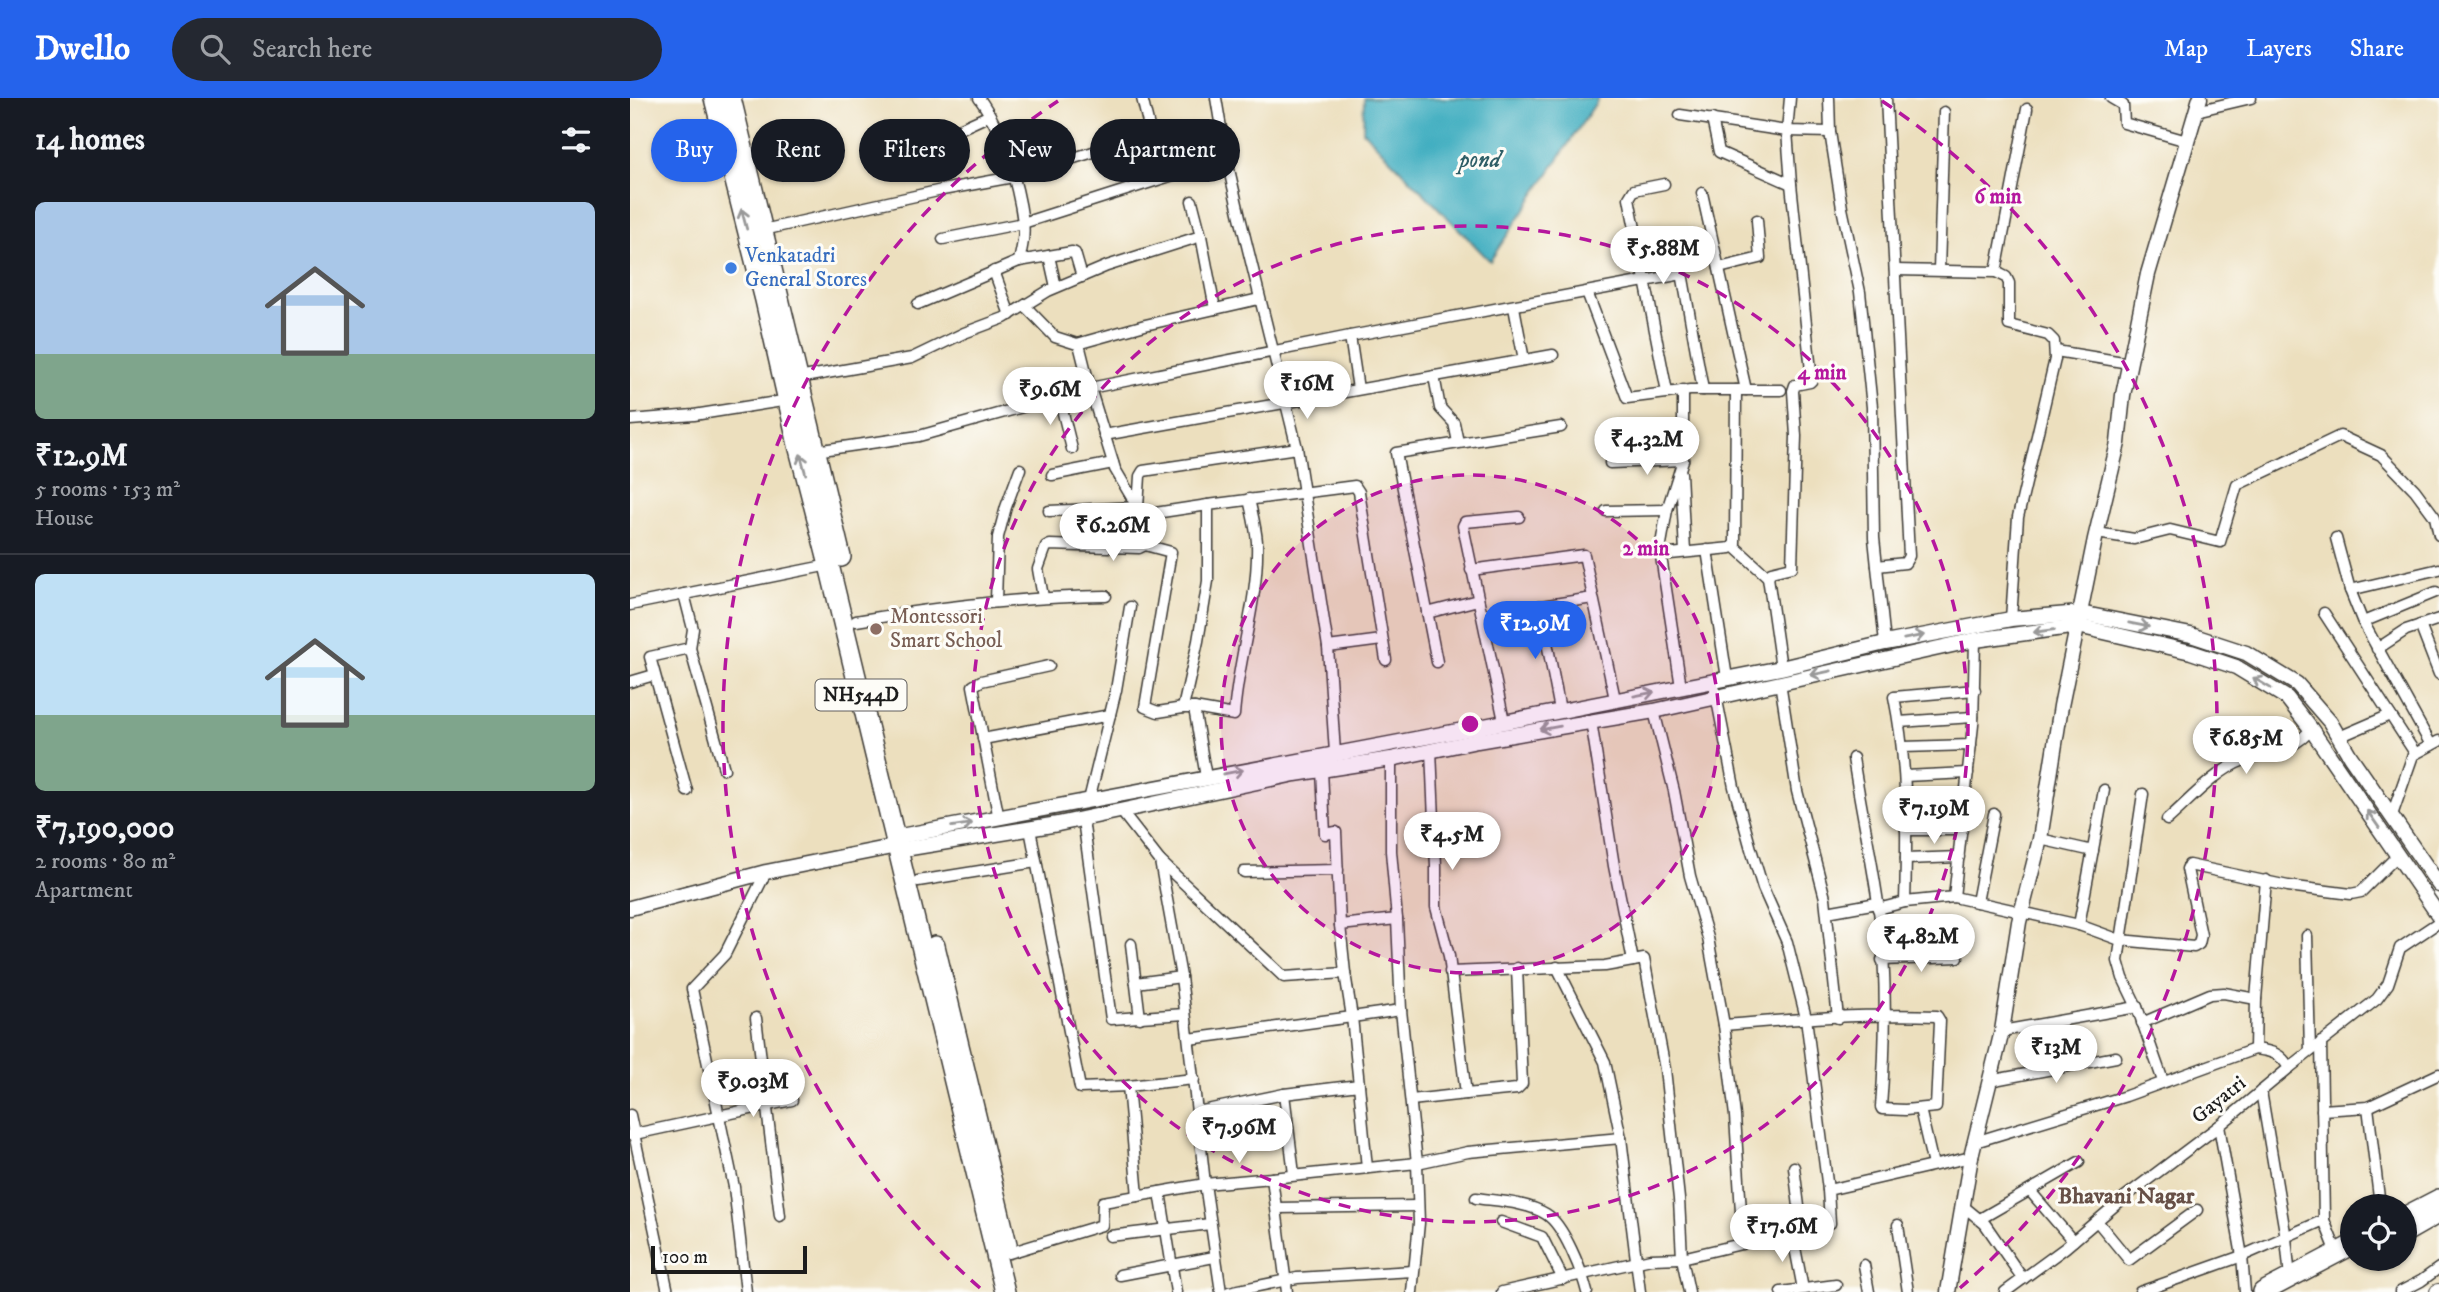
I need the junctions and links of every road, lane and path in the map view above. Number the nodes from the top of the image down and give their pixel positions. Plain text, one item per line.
1 (714, 98) edge
2 (731, 98) edge
3 (979, 98) edge
4 (1142, 98) edge
5 (1216, 98) edge
6 (1790, 98) edge
7 (1826, 98) edge
8 (1886, 98) edge
9 (2111, 98) edge
10 (2251, 98) edge
11 (2199, 103) edge
12 (2027, 109) dead end
13 (1944, 112) dead end
14 (1680, 114) dead end
15 (990, 115) junction
16 (992, 119) edge
17 (1712, 119) junction
18 (970, 124) edge
19 (1787, 131) junction
20 (1830, 132) junction
21 (2187, 141) junction
22 (1076, 156) edge
23 (986, 182) edge
24 (1014, 182) edge
25 (1151, 182) edge
26 (1664, 184) dead end
27 (1791, 184) junction
28 (1702, 193) dead end
29 (1192, 201) dead end
30 (1757, 220) dead end
31 (1023, 223) junction
32 (763, 230) junction
33 (1201, 236) junction
34 (943, 239) dead end
35 (1677, 245) dead end
36 (1049, 256) junction
37 (1019, 261) junction
38 (1719, 268) junction
39 (1895, 270) junction
40 (1939, 270) junction
41 (994, 271) junction
42 (1996, 272) junction
43 (1682, 274) junction
44 (1082, 277) junction
45 (1646, 281) junction
46 (1056, 287) junction
47 (1587, 292) junction
48 (1259, 299) junction
49 (918, 304) dead end
50 (1026, 306) junction
51 (1514, 307) junction
52 (1215, 309) junction
53 (1010, 315) junction
54 (1350, 336) junction
55 (1079, 344) junction
56 (1272, 351) junction
57 (2056, 351) junction
58 (1553, 355) dead end
59 (1524, 359) junction
60 (2129, 363) junction
61 (1434, 376) junction
62 (798, 378) junction
63 (1090, 388) junction
64 (1358, 389) junction
65 (1683, 390) junction
66 (1703, 390) junction
67 (1741, 390) junction
68 (1780, 390) dead end
69 (1667, 393) junction
70 (1059, 397) junction
71 (789, 400) junction
72 (1285, 402) junction
73 (630, 420) edge
74 (1561, 427) dead end
75 (1104, 435) junction
76 (1458, 442) junction
77 (1297, 448) junction
78 (1072, 449) dead end
79 (816, 451) junction
80 (1113, 463) junction
81 (1610, 463) dead end
82 (1682, 463) junction
83 (1020, 469) dead end
84 (1052, 475) dead end
85 (1304, 492) junction
86 (1249, 499) junction
87 (1208, 505) junction
88 (1667, 510) junction
89 (1049, 511) dead end
90 (1140, 511) junction
91 (1606, 511) dead end
92 (1519, 517) dead end
93 (2437, 517) edge
94 (2097, 533) junction
95 (2439, 535) edge
96 (2336, 538) dead end
97 (1145, 545) junction
98 (1734, 546) junction
99 (1707, 550) junction
100 (1685, 552) junction
101 (1660, 555) junction
102 (829, 565) junction
103 (1877, 566) junction
104 (2439, 569) edge
105 (1471, 570) junction
106 (1768, 577) junction
107 (2350, 590) junction
108 (2436, 592) dead end
109 (684, 594) junction
110 (1106, 596) dead end
111 (1042, 597) junction
112 (1593, 598) junction
113 (1479, 600) junction
114 (996, 601) junction
115 (630, 605) edge
116 (1541, 606) junction
117 (1130, 607) dead end
118 (1427, 613) junction
119 (2324, 613) dead end
120 (1482, 615) junction
121 (2011, 619) junction
122 (2439, 619) edge
123 (2079, 620) junction
124 (856, 621) junction
125 (2363, 622) junction
126 (2420, 625) junction
127 (1382, 639) junction
128 (1975, 640) junction
129 (1885, 643) junction
130 (1328, 647) junction
131 (690, 648) junction
132 (2377, 649) junction
133 (1386, 660) dead end
134 (1437, 662) dead end
135 (1049, 666) dead end
136 (2439, 674) edge
137 (654, 675) junction
138 (1780, 675) junction
139 (1727, 678) junction
140 (630, 681) edge
141 (1712, 681) junction
142 (1681, 687) junction
143 (1975, 690) junction
144 (1716, 696) junction
145 (1615, 699) junction
146 (1189, 708) junction
147 (1560, 710) junction
148 (1654, 711) junction
149 (1110, 715) junction
150 (2390, 715) junction
151 (1973, 717) junction
152 (1504, 721) junction
153 (1591, 721) junction
154 (1899, 722) junction
155 (2311, 729) junction
156 (2339, 737) junction
157 (983, 739) junction
158 (2435, 743) edge
159 (1971, 745) junction
160 (1903, 747) junction
161 (1431, 750) junction
162 (1335, 753) junction
163 (2414, 753) junction
164 (1853, 758) dead end
165 (1391, 760) junction
166 (724, 769) dead end
167 (1322, 770) junction
168 (1968, 773) junction
169 (1905, 776) junction
170 (1206, 777) junction
171 (2104, 790) dead end
172 (687, 791) dead end
173 (2143, 794) dead end
174 (1088, 800) junction
175 (1906, 802) junction
176 (1966, 802) junction
177 (1121, 811) junction
178 (1994, 814) dead end
179 (1085, 818) junction
180 (2391, 818) junction
181 (999, 819) junction
182 (2167, 820) dead end
183 (1030, 829) junction
184 (1906, 830) junction
185 (1962, 830) junction
186 (2039, 839) junction
187 (901, 843) junction
188 (2093, 851) junction
189 (2398, 855) junction
190 (1959, 857) junction
191 (1906, 859) junction
192 (1160, 861) junction
193 (1036, 862) junction
194 (1339, 870) junction
195 (766, 872) junction
196 (1244, 872) dead end
197 (2266, 880) junction
198 (918, 881) junction
199 (2439, 885) edge
200 (1954, 897) junction
201 (1905, 902) junction
202 (1977, 902) junction
203 (1878, 906) junction
204 (630, 908) edge
205 (2022, 911) junction
206 (1827, 912) junction
207 (2439, 916) edge
208 (1397, 919) junction
209 (2439, 922) edge
210 (1340, 925) junction
211 (2079, 925) junction
212 (2307, 936) dead end
213 (2120, 940) junction
214 (1131, 944) dead end
215 (1958, 957) dead end
216 (1882, 960) junction
217 (1633, 961) junction
218 (1557, 967) junction
219 (1517, 968) junction
220 (1450, 972) junction
221 (1345, 973) junction
222 (1181, 977) junction
223 (1136, 983) junction
224 (2256, 999) junction
225 (2137, 1007) junction
226 (1401, 1010) junction
227 (1185, 1014) junction
228 (1885, 1016) junction
229 (1352, 1017) junction
230 (756, 1018) dead end
231 (1140, 1018) junction
232 (1806, 1018) junction
233 (1838, 1018) junction
234 (2142, 1023) junction
235 (1724, 1025) junction
236 (2002, 1031) junction
237 (1189, 1039) junction
238 (2321, 1042) junction
239 (2255, 1049) junction
240 (2309, 1051) junction
241 (2116, 1057) dead end
242 (2289, 1068) junction
243 (2439, 1074) edge
244 (1194, 1079) junction
245 (1989, 1081) junction
246 (2163, 1081) junction
247 (1359, 1085) junction
248 (1128, 1086) junction
249 (2261, 1091) junction
250 (1284, 1094) junction
251 (1466, 1094) junction
252 (792, 1100) dead end
253 (1411, 1100) junction
254 (767, 1105) junction
255 (2368, 1107) junction
256 (1920, 1109) junction
257 (2322, 1110) junction
258 (1197, 1112) junction
259 (718, 1114) junction
260 (630, 1115) edge
261 (2219, 1126) junction
262 (632, 1134) edge
263 (1621, 1138) junction
264 (1973, 1149) junction
265 (2079, 1162) dead end
266 (1417, 1163) junction
267 (1933, 1165) junction
268 (1794, 1167) dead end
269 (1367, 1168) junction
270 (983, 1169) junction
271 (1294, 1174) junction
272 (1272, 1178) junction
273 (1205, 1184) junction
274 (1828, 1189) junction
275 (2030, 1191) junction
276 (1160, 1192) junction
277 (2379, 1194) edge
278 (1138, 1196) junction
279 (1476, 1198) dead end
280 (2439, 1199) edge
281 (1962, 1205) junction
282 (1418, 1206) junction
283 (1277, 1208) junction
284 (2197, 1210) dead end
285 (2417, 1210) edge
286 (2439, 1213) edge
287 (780, 1216) dead end
288 (1980, 1219) junction
289 (2324, 1220) junction
290 (2097, 1221) junction
291 (1501, 1222) dead end
292 (1210, 1224) junction
293 (1898, 1226) dead end
294 (2417, 1226) edge
295 (1165, 1229) junction
296 (1797, 1231) junction
297 (1110, 1237) dead end
298 (2287, 1238) junction
299 (2073, 1241) junction
300 (2340, 1241) edge
301 (1743, 1244) junction
302 (1009, 1253) junction
303 (2242, 1256) junction
304 (2340, 1256) edge
305 (1214, 1257) junction
306 (1682, 1258) junction
307 (1635, 1262) junction
308 (1171, 1265) junction
309 (1864, 1265) dead end
310 (2439, 1268) edge
311 (1413, 1271) junction
312 (1120, 1275) dead end
313 (1583, 1275) junction
314 (1286, 1279) junction
315 (1563, 1279) junction
316 (2023, 1279) junction
317 (1836, 1285) dead end
318 (2289, 1285) edge
319 (1541, 1288) edge
320 (1803, 1289) junction
321 (1221, 1291) edge
322 (668, 1292) edge
323 (746, 1292) edge
324 (1005, 1292) edge
325 (1018, 1292) edge
326 (1175, 1292) edge
327 (1287, 1292) edge
328 (1412, 1292) edge
329 (1509, 1292) edge
330 (1587, 1292) edge
331 (1640, 1292) edge
332 (1689, 1292) edge
333 (1781, 1292) edge
334 (1869, 1292) edge
335 (1908, 1292) edge
336 (1948, 1292) edge
337 (2006, 1292) edge
338 (2140, 1292) edge
339 (2245, 1292) edge
340 (2263, 1292) edge
341 (2400, 1292) edge

71 -> 1 highway, NH544D
2 - 32 highway, NH544D
3 - 15 street
4 - 22 street
5 - 48 street
6 - 19 street
7 - 20 street
8 - 39 street
9 - 21 street
10 - 11 street
11 - 21 street
12 - 42 street
13 - 40 street
14 - 17 street
15 - 16 street
15 - 18 street
17 - 19 street
17 - 27 street
19 - 20 street
19 - 27 street
20 - 103 street
21 - 60 street
23 - 32 street
24 - 31 street
25 - 31 street
26 - 45 street
27 - 106 street
28 - 38 street
29 - 33 street
30 - 38 street
31 - 34 street
31 - 37 street
32 - 62 highway, NH544D
33 - 44 street
33 - 52 street
35 - 43 street
36 - 37 street
36 - 44 street
36 - 46 street
37 - 41 street
38 - 67 street
39 - 40 street
39 - 103 street
40 - 42 street
41 - 49 street
41 - 53 street
42 - 57 street
43 - 45 street
43 - 66 street
44 - 46 street
45 - 47 street
45 - 69 street
46 - 50 street
47 - 51 street
47 - 69 street
48 - 52 street
48 - 56 street
50 - 53 street
50 - 55 street
51 - 54 street
51 - 59 street
52 - 55 street
53 - 62 street
54 - 56 street
54 - 64 street
55 - 63 street
56 - 63 street
56 - 72 street
57 - 60 street
57 - 121 street
58 - 59 street
59 - 61 street
60 - 94 street
61 - 64 street
61 - 76 street
62 - 79 highway, NH544D
63 - 70 street
63 - 75 street
64 - 72 street
65 - 66 street
65 - 69 street
65 - 82 street
66 - 67 street
67 - 68 street
67 - 98 street
70 - 78 street
70 - 79 street
71 - 73 street
102 -> 71 highway, NH544D
72 - 75 street
72 - 77 street
74 - 76 street
75 - 80 street
76 - 118 street
77 - 85 street
77 - 90 street
79 - 124 highway, NH544D
80 - 84 street
80 - 90 street
81 - 82 street
82 - 88 street
82 - 100 street
83 - 114 street
85 - 86 street
85 - 127 street
85 - 130 street
86 - 87 street
86 - 146 street
87 - 90 street
87 - 146 street
88 - 91 street
88 - 101 street
89 - 90 street
90 - 97 street
92 - 105 street
93 - 94 street
93 - 95 street
94 - 123 street
96 - 107 street
97 - 111 street
97 - 146 street
98 - 99 street
98 - 106 street
99 - 100 street
99 - 139 street
100 - 101 street
101 - 142 street
102 - 109 street
102 - 187 highway, NH544D
103 - 129 street
104 - 107 street
105 - 112 street
105 - 113 street
106 - 138 street
107 - 125 street
108 - 125 street
109 - 115 street
109 - 131 street
110 - 111 street
111 - 114 street
112 - 116 street
112 - 145 street
113 - 118 street
113 - 120 street
114 - 124 street
116 - 120 street
116 - 147 street
117 - 149 street
118 - 134 street
119 - 150 street
120 - 152 street
121 - 123 street
129 -> 121 street
122 - 126 street
123 -> 128 street
155 -> 123 street
123 -> 156 street
123 - 186 street
124 - 187 highway, NH544D
125 - 132 street
126 - 132 street
126 - 136 street
127 - 130 street
127 - 133 street
128 -> 138 street
128 - 143 street
129 - 138 street
130 - 162 street
131 - 137 street
131 - 166 street
132 - 158 street
135 - 157 street
137 - 140 street
137 - 172 street
138 - 139 street
138 - 144 street
138 - 206 street
139 - 141 street
141 - 142 street
141 - 144 street
145 -> 142 street
143 - 151 street
143 - 154 street
144 - 148 street
144 - 232 street
145 - 147 street
146 - 170 street
147 - 152 street
148 - 153 street
148 - 235 street
149 - 157 street
149 - 174 street
150 - 156 street
150 - 163 street
151 - 154 street
151 - 159 street
152 - 162 street
153 -> 161 street
153 - 217 street
154 - 160 street
155 - 182 street
189 -> 155 street
156 - 180 street
157 - 181 street
158 - 163 street
159 - 160 street
159 - 168 street
160 - 169 street
161 - 165 street
161 - 220 street
170 -> 162 street
163 - 180 street
164 - 203 street
165 - 167 street
165 - 208 street
167 - 177 street
167 - 194 street
168 - 169 street
168 - 176 street
169 - 175 street
170 - 174 street
171 - 188 street
173 - 213 street
174 - 181 street
175 - 176 street
175 - 184 street
176 - 185 street
177 - 179 street
177 - 192 street
178 - 202 street
179 - 183 street
179 - 231 street
180 - 199 street
187 -> 181 street
183 - 187 street
183 - 193 street
184 - 185 street
184 - 191 street
185 - 190 street
186 - 188 street
186 - 205 street
187 - 195 street
187 - 198 highway, NH544D
187 - 270 highway, NH544D
188 - 211 street
189 - 197 street
189 - 207 street
190 - 191 street
190 - 200 street
191 - 201 street
192 - 221 street
192 - 222 street
193 - 198 street
193 - 248 street
194 - 196 street
194 - 210 street
195 - 204 street
195 - 259 street
197 - 213 street
197 - 224 street, Gayatri
198 - 270 highway, NH544D
200 - 201 street
200 - 202 street
201 - 203 street
202 - 205 street
203 - 206 street
203 - 216 street
205 - 211 street
205 - 236 street
206 - 233 street
208 - 210 street
208 - 226 street
209 - 238 street
210 - 221 street
211 - 213 street
212 - 240 street
213 - 225 street
214 - 223 street
215 - 216 street
216 - 228 street
217 - 218 street
217 - 306 street
218 - 219 street
218 - 263 street
219 - 220 street
219 - 251 street
220 - 251 street
221 - 229 street
222 - 223 street
222 - 227 street
223 - 231 street
224 - 234 street
224 - 239 street, Gayatri
225 - 234 street
225 - 236 street
226 - 229 street
226 - 253 street
227 - 231 street
227 - 237 street
228 - 233 street
228 - 256 street
228 - 256 street
229 - 237 street
229 - 247 street
230 - 254 street
232 - 233 street
232 - 235 street
232 - 274 street
234 - 246 street
235 - 301 street
236 - 245 street
237 - 244 street
238 - 240 street
238 - 257 street
239 - 242 street, Gayatri
239 - 246 street
240 - 242 street
241 - 245 street
242 - 249 street, Gayatri
243 - 255 street
244 - 248 street
244 - 258 street
245 - 264 street
246 - 264 street
247 - 250 street
247 - 269 street
248 - 278 street
249 - 261 street, Gayatri
249 - 298 street
250 - 258 street
250 - 271 street
251 - 253 street
252 - 254 street
253 - 266 street
254 - 259 street
254 - 287 street
255 - 257 street
255 - 277 street
256 - 267 street
257 - 289 street
258 - 273 street
259 - 262 street
259 - 323 street
260 - 262 street
261 - 290 street, Gayatri
261 - 303 street
262 - 322 street
263 - 266 street
263 - 307 street
264 - 267 street
264 - 281 street
265 - 275 street
266 - 269 street
266 - 282 street
267 - 274 street
268 - 296 street
269 - 271 street
270 - 302 highway, NH544D
270 - 324 highway, NH544D
271 - 272 street
272 - 273 street
272 - 283 street
273 - 276 street
273 - 292 street
274 - 296 street
275 - 288 street
275 - 299 street
276 - 278 street
276 - 295 street
278 - 302 street
279 - 313 street
280 - 285 highway
281 - 288 street
281 - 336 street
282 - 283 street
282 - 311 street
283 - 314 street
284 - 290 street
286 - 294 highway
288 - 316 street
289 - 298 street
289 - 300 street
290 - 299 street, Gayatri
291 - 315 street
292 - 295 street
292 - 305 street
293 - 335 street
295 - 297 street
295 - 308 street
296 - 301 street
296 - 320 street
298 - 303 street
298 - 318 street
299 - 316 street, Gayatri
301 - 306 street
302 - 325 highway, NH544D
303 - 338 street
303 - 339 street
304 - 318 highway
305 - 308 street
305 - 321 street
306 - 307 street
306 - 332 street
307 - 313 street
307 - 331 street
308 - 312 street
308 - 326 street
309 - 334 street
310 - 341 street
311 - 314 street
311 - 328 street
313 - 315 street
313 - 330 street
314 - 321 street
314 - 327 street
315 - 319 street
316 - 337 street, Gayatri
317 - 320 street
318 - 340 highway
319 - 329 street
320 - 333 street

